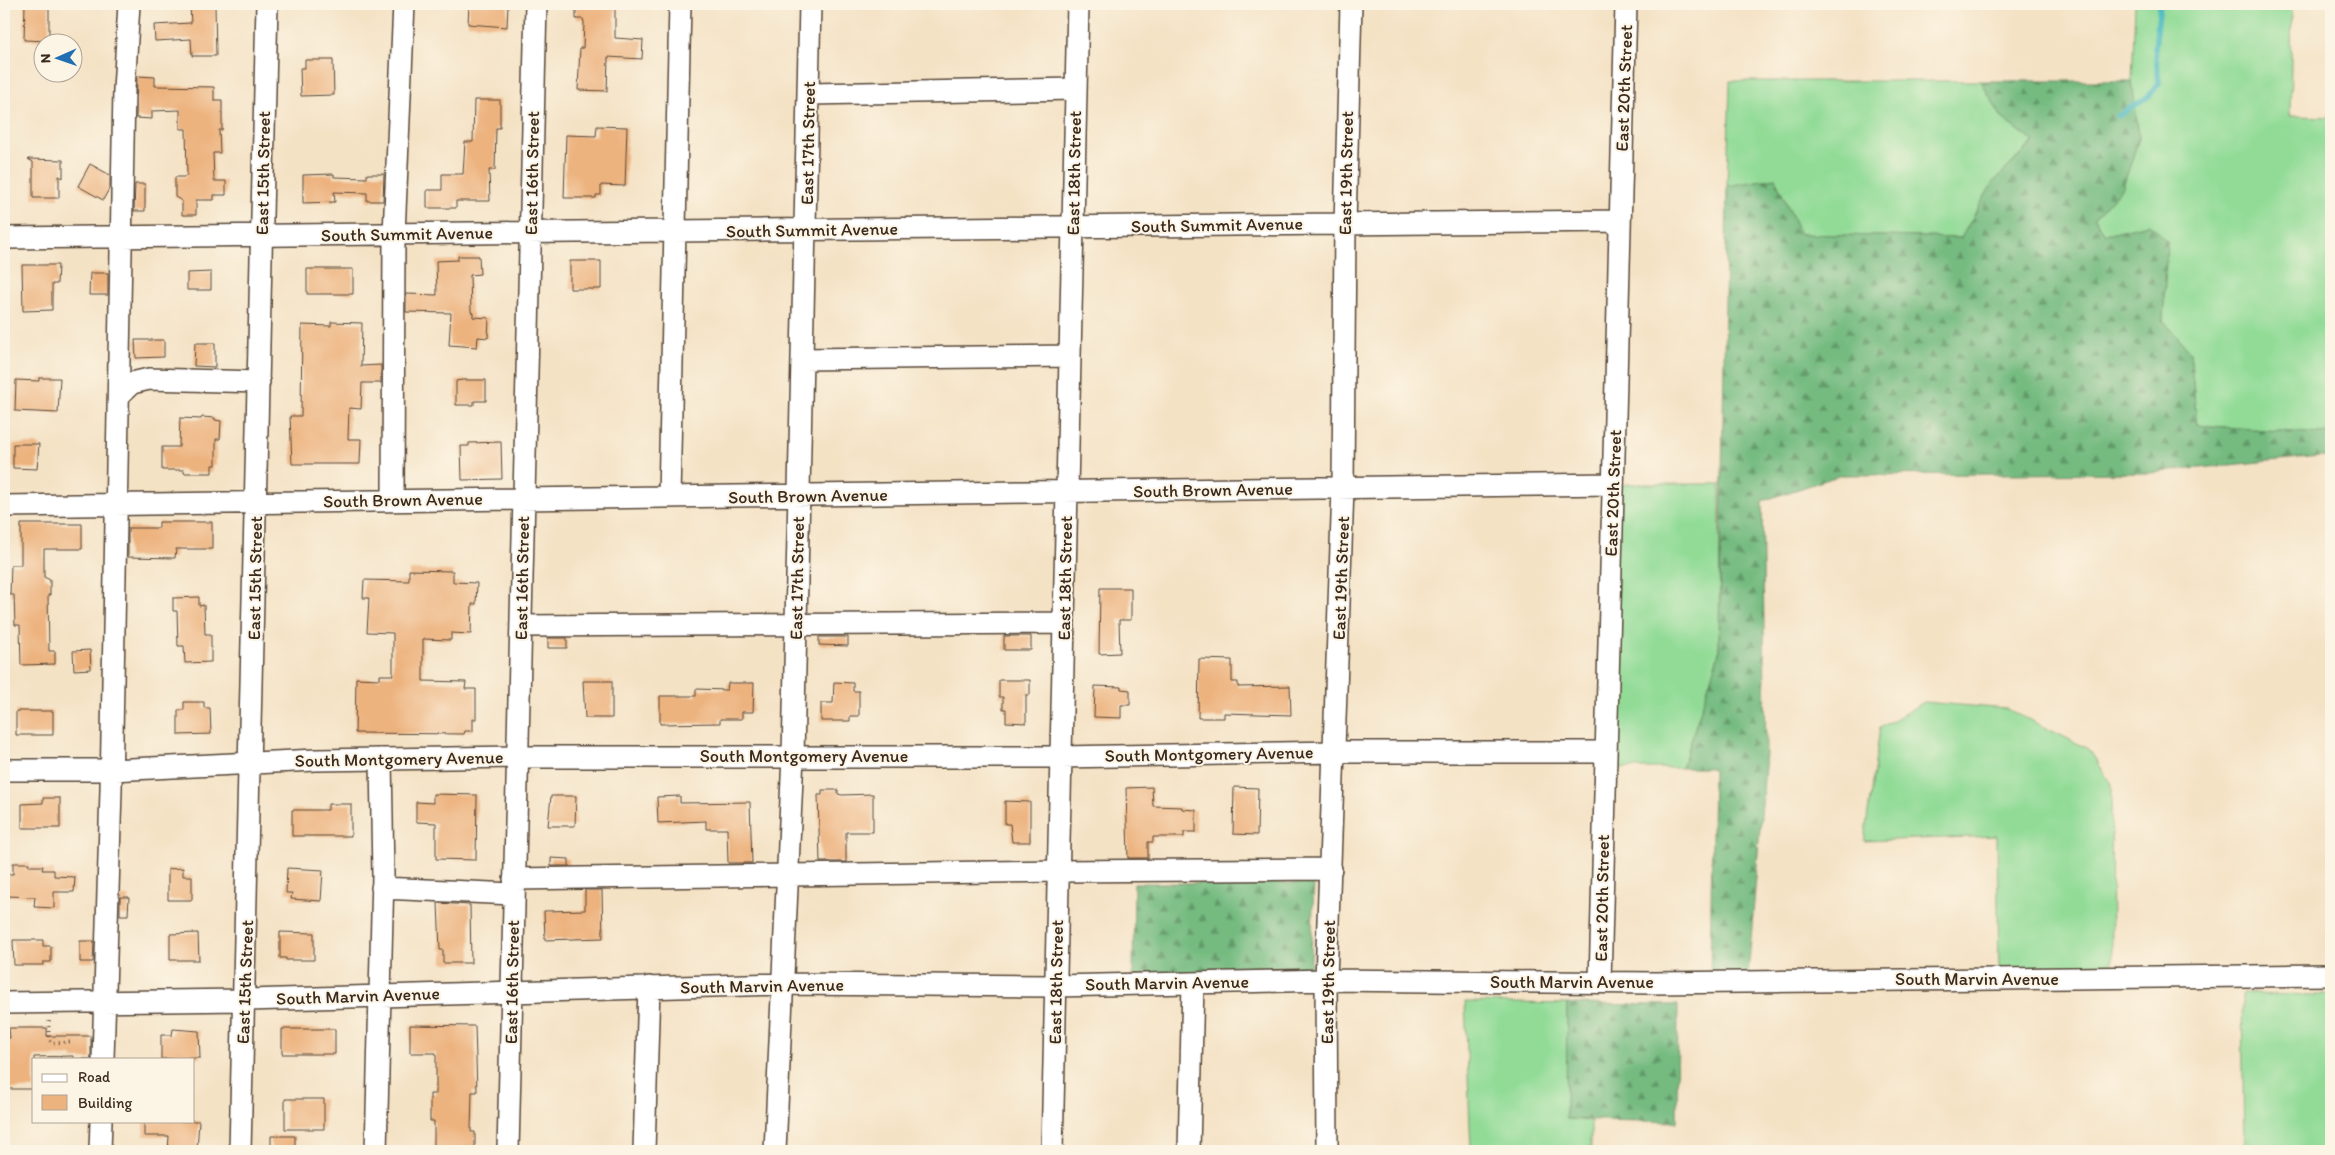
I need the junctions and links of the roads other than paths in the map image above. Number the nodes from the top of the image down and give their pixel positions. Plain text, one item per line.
1 (129, 4) edge
2 (267, 4) edge
3 (404, 4) edge
4 (536, 4) edge
5 (680, 4) edge
6 (810, 4) edge
7 (1078, 4) edge
8 (1350, 4) edge
9 (1626, 4) edge
10 (1076, 89) junction
11 (809, 94) junction
12 (1620, 221) junction
13 (1345, 224) junction
14 (1073, 227) junction
15 (806, 230) junction
16 (676, 231) junction
17 (531, 233) junction
18 (394, 234) junction
19 (262, 236) junction
20 (4, 238) edge
21 (123, 238) junction
22 (1070, 356) junction
23 (802, 359) junction
24 (259, 382) junction
25 (120, 394) junction
26 (1613, 484) junction
27 (1343, 488) junction
28 (1067, 493) junction
29 (799, 496) junction
30 (669, 497) junction
31 (524, 498) junction
32 (393, 500) junction
33 (256, 502) junction
34 (117, 504) junction
35 (4, 506) edge
36 (1064, 623) junction
37 (796, 625) junction
38 (521, 626) junction
39 (1336, 752) junction
40 (1605, 752) junction
41 (792, 756) junction
42 (518, 757) junction
43 (1061, 757) junction
44 (382, 759) junction
45 (251, 762) junction
46 (4, 770) edge
47 (111, 770) junction
48 (1331, 869) junction
49 (1058, 871) junction
50 (788, 876) junction
51 (514, 887) junction
52 (382, 888) junction
53 (2331, 975) edge
54 (1326, 980) junction
55 (1600, 982) junction
56 (1193, 983) junction
57 (782, 984) junction
58 (1056, 986) junction
59 (648, 987) junction
60 (512, 991) junction
61 (380, 994) junction
62 (245, 1000) junction
63 (105, 1002) junction
64 (4, 1003) edge
65 (103, 1058) edge
66 (101, 1122) edge
67 (100, 1151) edge
68 (240, 1151) edge
69 (376, 1151) edge
70 (508, 1151) edge
71 (644, 1151) edge
72 (774, 1151) edge
73 (1052, 1151) edge
74 (1189, 1151) edge
75 (1327, 1151) edge

1 - 21 street
2 - 19 street, East 15th Street
3 - 18 street
4 - 17 street, East 16th Street
5 - 16 street
6 - 11 street, East 17th Street
7 - 10 street, East 18th Street
8 - 13 street, East 19th Street
9 - 12 street, East 20th Street
10 - 11 street
10 - 14 street, East 18th Street
11 - 15 street, East 17th Street
12 - 13 street, South Summit Avenue
12 - 26 street, East 20th Street
13 - 14 street, South Summit Avenue
13 - 27 street, East 19th Street
14 - 15 street, South Summit Avenue
14 - 22 street, East 18th Street
15 - 16 street, South Summit Avenue
15 - 23 street, East 17th Street
16 - 17 street, South Summit Avenue
16 - 30 street
17 - 18 street, South Summit Avenue
17 - 31 street, East 16th Street
18 - 19 street, South Summit Avenue
18 - 32 street
19 - 21 street, South Summit Avenue
19 - 24 street, East 15th Street
20 - 21 street, South Summit Avenue
21 - 25 street
22 - 23 street
22 - 28 street, East 18th Street
23 - 29 street, East 17th Street
24 - 25 street
24 - 33 street, East 15th Street
25 - 34 street
26 - 27 street, South Brown Avenue
26 - 40 street, East 20th Street
27 - 28 street, South Brown Avenue
27 - 39 street, East 19th Street
28 - 29 street, South Brown Avenue
28 - 36 street, East 18th Street
29 - 30 street, South Brown Avenue
29 - 37 street, East 17th Street
30 - 31 street, South Brown Avenue
31 - 32 street, South Brown Avenue
31 - 38 street, East 16th Street
32 - 33 street, South Brown Avenue
33 - 34 street, South Brown Avenue
33 - 45 street, East 15th Street
34 - 35 street, South Brown Avenue
34 - 47 street
36 - 37 street
36 - 43 street, East 18th Street
37 - 38 street
37 - 41 street, East 17th Street
38 - 42 street, East 16th Street
39 - 40 street, South Montgomery Avenue
39 - 43 street, South Montgomery Avenue
39 - 48 street, East 19th Street
40 - 55 street, East 20th Street
41 - 42 street, South Montgomery Avenue
41 - 43 street, South Montgomery Avenue
41 - 50 street, East 17th Street
42 - 44 street, South Montgomery Avenue
42 - 51 street, East 16th Street
43 - 49 street, East 18th Street
44 - 45 street, South Montgomery Avenue
44 - 52 street
45 - 47 street, South Montgomery Avenue
45 - 62 street, East 15th Street
46 - 47 street, South Montgomery Avenue
47 - 63 street
48 - 49 street
48 - 54 street, East 19th Street
49 - 50 street
49 - 58 street, East 18th Street
50 - 51 street
50 - 57 street, East 17th Street
51 - 52 street
51 - 60 street, East 16th Street
52 - 61 street
53 - 55 street, South Marvin Avenue
54 - 55 street, South Marvin Avenue
54 - 56 street, South Marvin Avenue
54 - 75 street, East 19th Street
56 - 58 street, South Marvin Avenue
56 - 74 street
57 - 58 street, South Marvin Avenue
57 - 59 street, South Marvin Avenue
57 - 72 street, East 17th Street
58 - 73 street, East 18th Street
59 - 60 street, South Marvin Avenue
59 - 71 street
60 - 61 street, South Marvin Avenue
60 - 70 street, East 16th Street
61 - 62 street, South Marvin Avenue
61 - 69 street
62 - 63 street, South Marvin Avenue
62 - 68 street, East 15th Street
63 - 64 street, South Marvin Avenue
63 - 65 street
66 - 67 street

